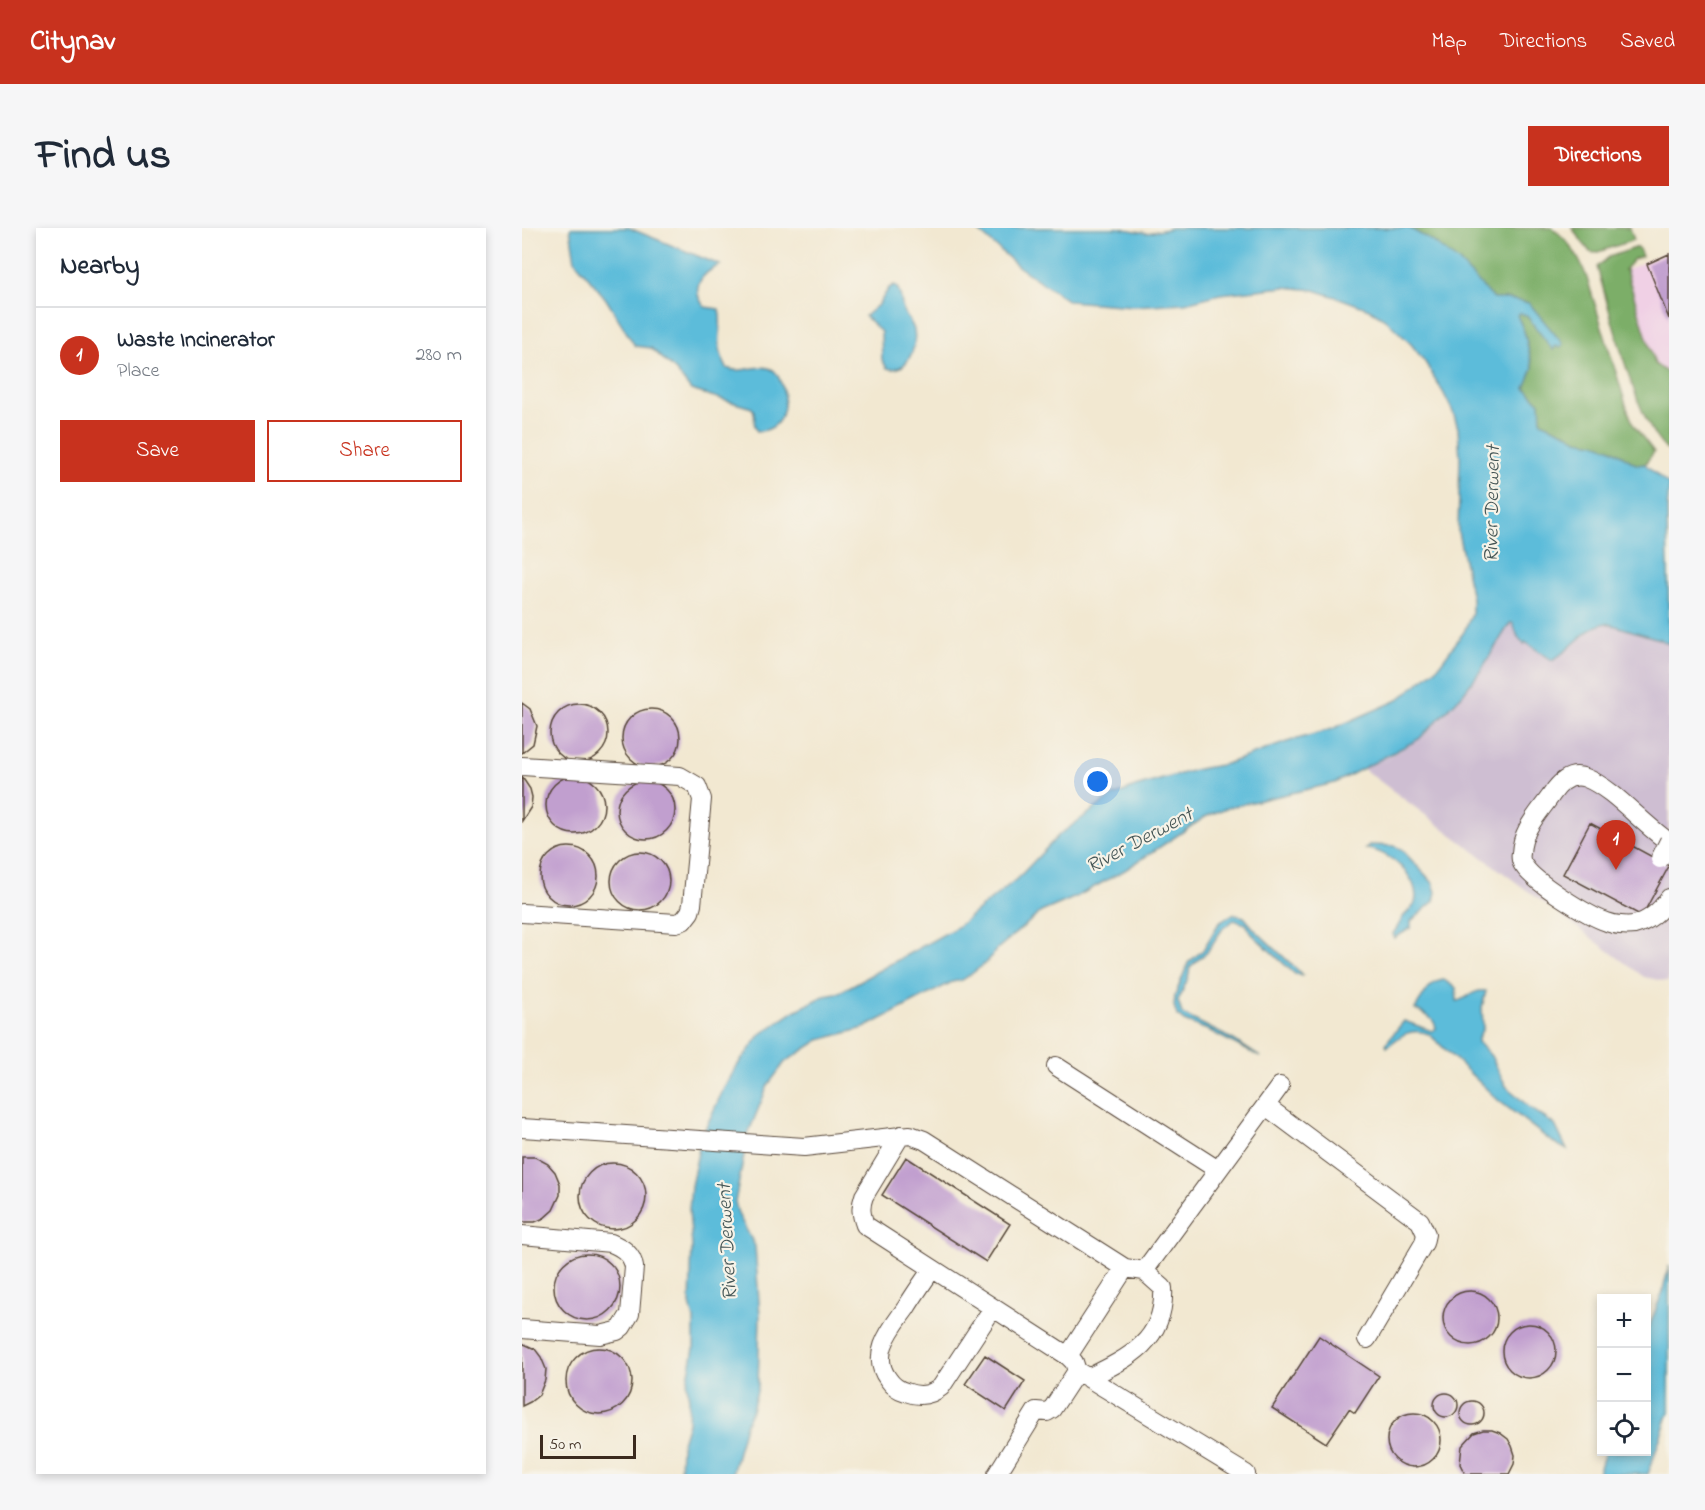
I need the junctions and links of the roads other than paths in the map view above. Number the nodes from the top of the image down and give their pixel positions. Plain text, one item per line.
1 (522, 766) edge
2 (1669, 841) edge
3 (1660, 859) dead end
4 (1669, 898) edge
5 (522, 913) edge
6 (1056, 1066) dead end
7 (1280, 1086) dead end
8 (1266, 1106) junction
9 (522, 1128) edge
10 (901, 1135) junction
11 (1218, 1170) junction
12 (522, 1235) edge
13 (1125, 1268) junction
14 (932, 1269) junction
15 (1144, 1271) junction
16 (993, 1308) junction
17 (522, 1329) edge
18 (1367, 1339) dead end
19 (1078, 1369) junction
20 (997, 1474) edge
21 (1246, 1474) edge

1 - 5 lane
2 - 3 lane, bridge
2 - 4 lane
6 - 11 lane
7 - 8 lane
8 - 11 lane
8 - 18 lane
9 - 10 lane
10 - 13 lane
10 - 14 lane
11 - 15 lane
12 - 17 lane
13 - 15 lane
13 - 19 lane
14 - 16 lane
14 - 16 lane
15 - 19 lane
16 - 19 lane
19 - 20 lane
19 - 21 lane

